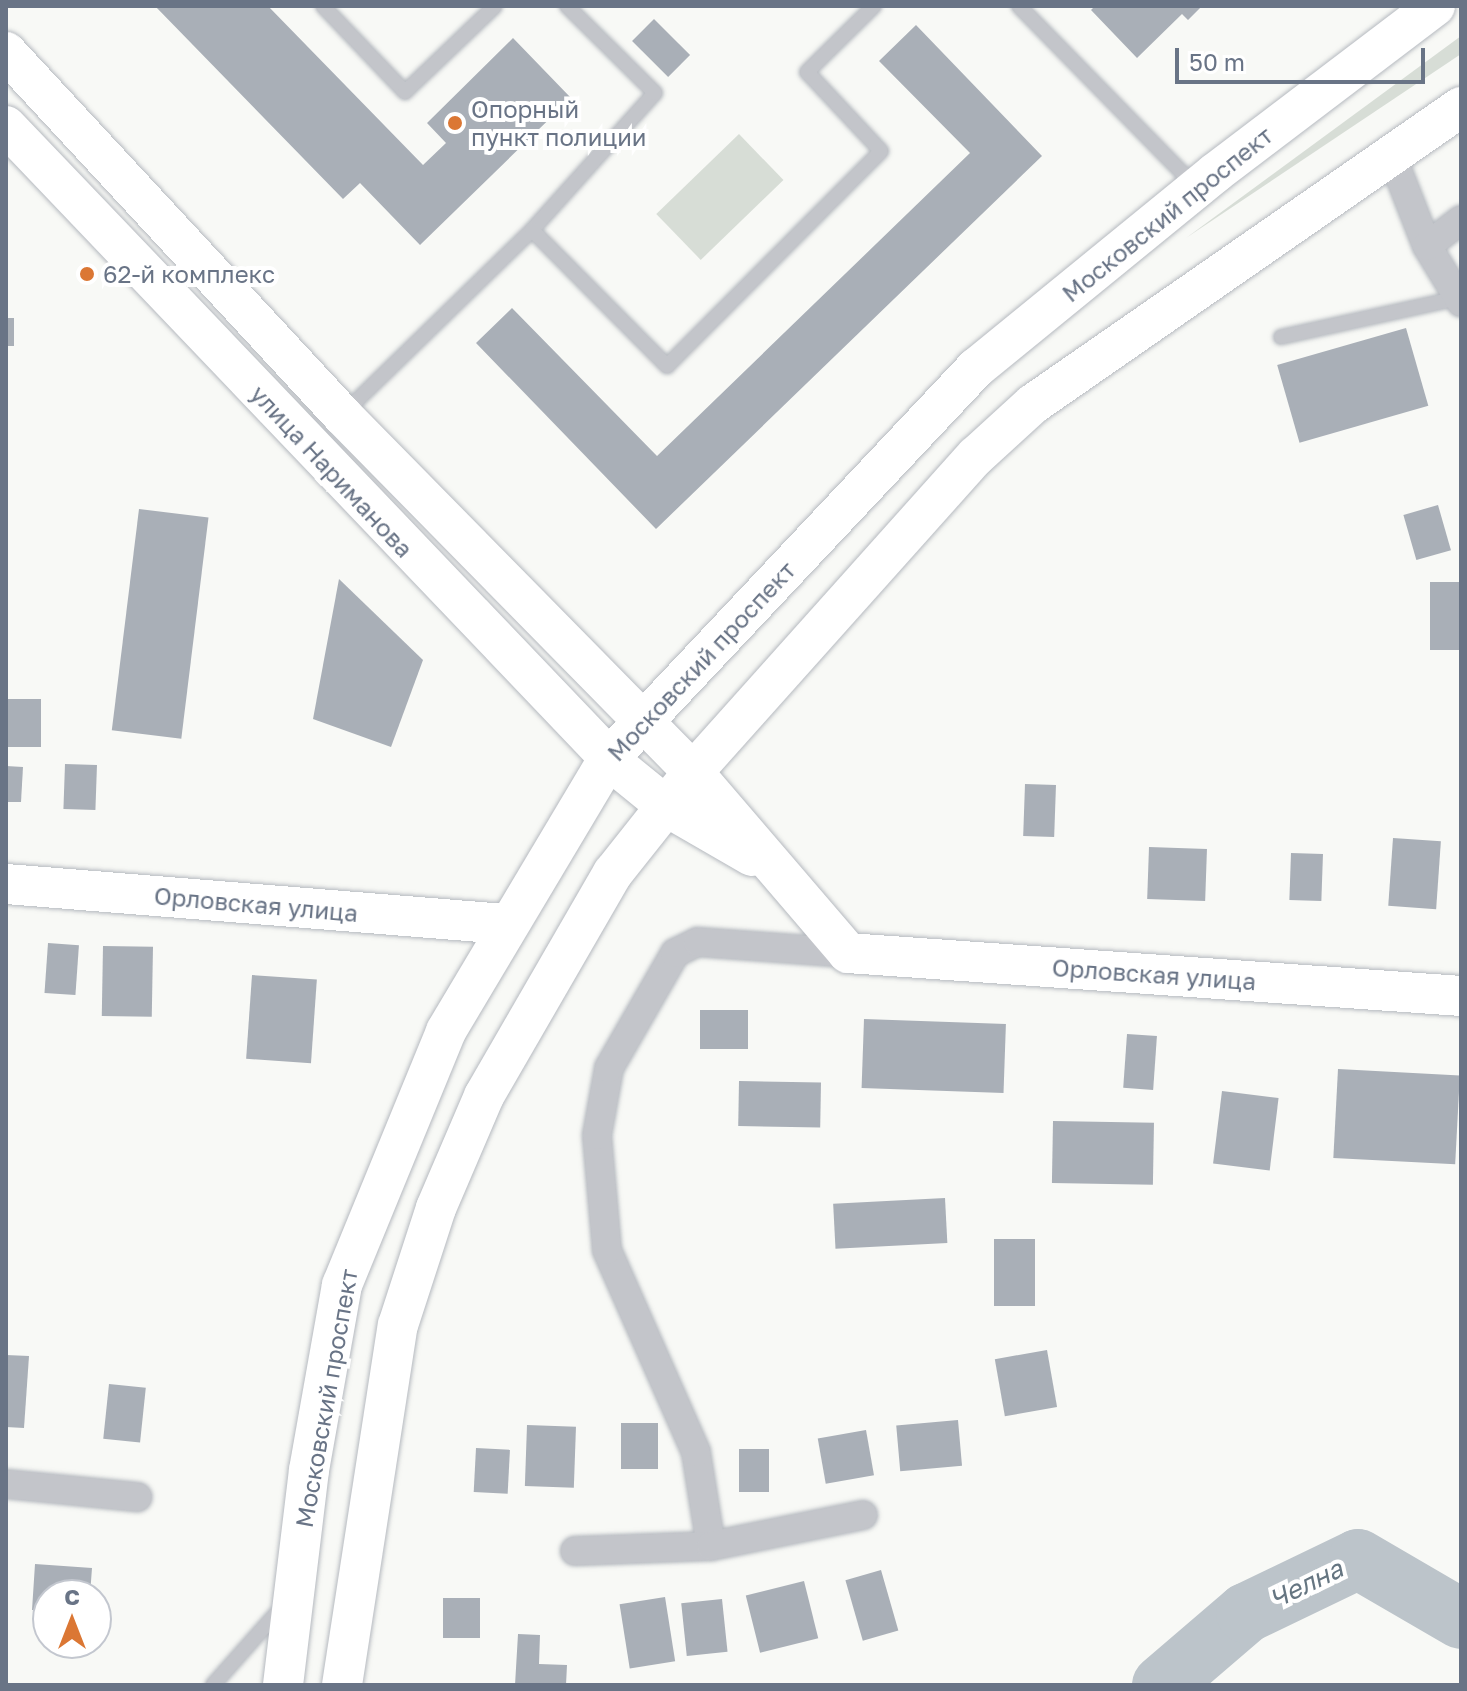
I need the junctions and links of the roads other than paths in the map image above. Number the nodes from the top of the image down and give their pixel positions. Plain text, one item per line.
1 (323, 6) edge
2 (495, 6) edge
3 (567, 6) edge
4 (874, 6) edge
5 (1019, 6) edge
6 (1435, 6) edge
7 (6, 52) edge
8 (1461, 107) edge
9 (6, 126) edge
10 (1393, 159) junction
11 (1199, 189) junction
12 (1461, 220) edge
13 (532, 230) junction
14 (1427, 246) junction
15 (1460, 300) edge
16 (1281, 337) dead end
17 (342, 415) junction
18 (642, 724) junction
19 (609, 758) junction
20 (693, 772) junction
21 (667, 807) junction
22 (770, 866) junction
23 (6, 884) edge
24 (505, 924) junction
25 (848, 953) junction
26 (1461, 996) edge
27 (6, 1484) edge
28 (137, 1497) dead end
29 (863, 1515) dead end
30 (711, 1546) junction
31 (575, 1551) dead end
32 (294, 1593) junction
33 (213, 1685) edge
34 (283, 1685) edge
35 (342, 1685) edge

1 - 2 lane
3 - 13 lane
4 - 13 lane
5 - 11 lane
6 - 11 main road, Московский проспект
7 - 17 main road, улица Нариманова
8 - 10 main road
9 - 19 main road, улица Нариманова
10 - 14 street
10 - 20 main road
11 - 18 main road, Московский проспект
12 - 14 street
13 - 17 lane
14 - 15 street
15 - 16 lane
17 - 18 main road, улица Нариманова
18 - 19 main road, Московский проспект
18 - 20 main road, улица Нариманова
19 - 21 main road, улица Нариманова
19 - 24 main road, Московский проспект
20 - 21 main road
20 - 22 main road, улица Нариманова
21 - 22 main road, улица Нариманова
21 - 35 main road
22 - 25 main road, улица Нариманова
23 - 24 main road, Орловская улица
24 - 32 main road, Московский проспект
25 - 26 main road, Орловская улица
25 - 30 street
27 - 28 street
29 - 30 street
30 - 31 street
32 - 33 lane
32 - 34 main road, Московский проспект

